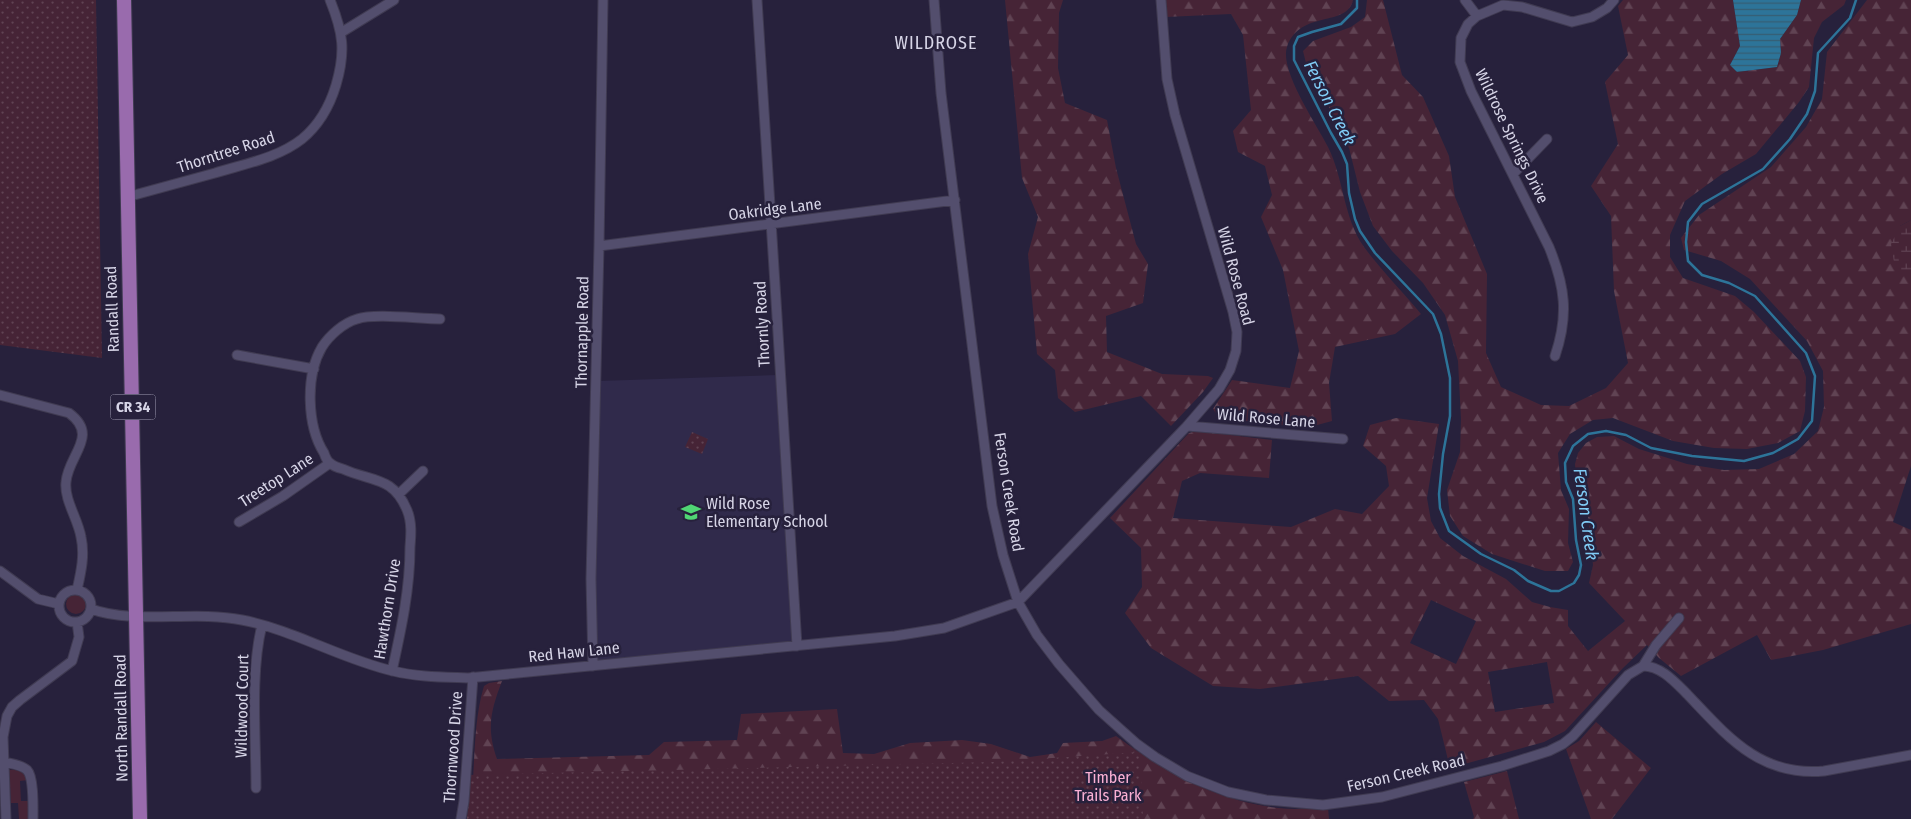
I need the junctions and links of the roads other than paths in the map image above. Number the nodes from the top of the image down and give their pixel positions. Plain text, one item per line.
1 (124, 0) edge
2 (330, 0) edge
3 (394, 0) edge
4 (603, 0) edge
5 (757, 0) edge
6 (934, 0) edge
7 (1162, 0) edge
8 (1465, 0) edge
9 (1614, 0) edge
10 (1477, 16) junction
11 (342, 32) junction
12 (1547, 139) dead end
13 (1513, 174) junction
14 (127, 197) junction
15 (955, 200) junction
16 (773, 224) junction
17 (599, 246) junction
18 (440, 319) dead end
19 (237, 355) dead end
20 (1555, 356) dead end
21 (314, 369) junction
22 (0, 395) edge
23 (1187, 426) junction
24 (1343, 439) dead end
25 (330, 463) junction
26 (423, 471) dead end
27 (400, 493) junction
28 (239, 522) dead end
29 (0, 571) edge
30 (77, 590) junction
31 (1018, 602) junction
32 (59, 604) junction
33 (91, 609) junction
34 (136, 617) junction
35 (1679, 618) dead end
36 (77, 622) junction
37 (262, 625) junction
38 (798, 646) junction
39 (593, 666) junction
40 (1643, 666) junction
41 (392, 671) junction
42 (473, 677) junction
43 (1911, 755) edge
44 (4, 762) junction
45 (256, 788) dead end
46 (6, 819) edge
47 (33, 819) edge
48 (140, 819) edge
49 (461, 819) edge

1 - 14 main road, Randall Road / CR 34
2 - 11 street, Thorntree Road
3 - 11 street
4 - 17 street, Thornapple Road
5 - 16 street, Thornly Road
6 - 15 street, Ferson Creek Road
7 - 23 street, Wild Rose Road
8 - 10 street
9 - 10 street
10 - 13 street, Wildrose Springs Drive
11 - 14 street, Thorntree Road
12 - 13 street
13 - 20 street, Wildrose Springs Drive
14 - 34 main road, Randall Road / CR 34
15 - 16 street, Oakridge Lane
15 - 31 street, Ferson Creek Road
16 - 17 street, Oakridge Lane
16 - 38 street, Thornly Road
17 - 39 street, Thornapple Road
18 - 21 street
19 - 21 street
21 - 25 street
22 - 30 street
23 - 24 street, Wild Rose Lane
23 - 31 street, Wild Rose Road
25 - 27 street
25 - 28 street, Treetop Lane
26 - 27 street
27 - 41 street, Hawthorn Drive
29 - 32 street
30 - 32 street
30 - 33 street
31 - 38 street, Red Haw Lane
31 - 40 street, Ferson Creek Road
32 - 36 street
33 - 34 street, Red Haw Lane
33 - 36 street
34 - 37 street, Red Haw Lane
34 - 48 main road, North Randall Road / CR 34
35 - 40 street, Ferson Creek Road
36 - 44 street
37 - 41 street, Red Haw Lane
37 - 45 street, Wildwood Court
38 - 39 street, Red Haw Lane
39 - 42 street, Red Haw Lane
40 - 43 street
41 - 42 street, Red Haw Lane
42 - 49 street, Thornwood Drive
44 - 46 street
44 - 47 street

